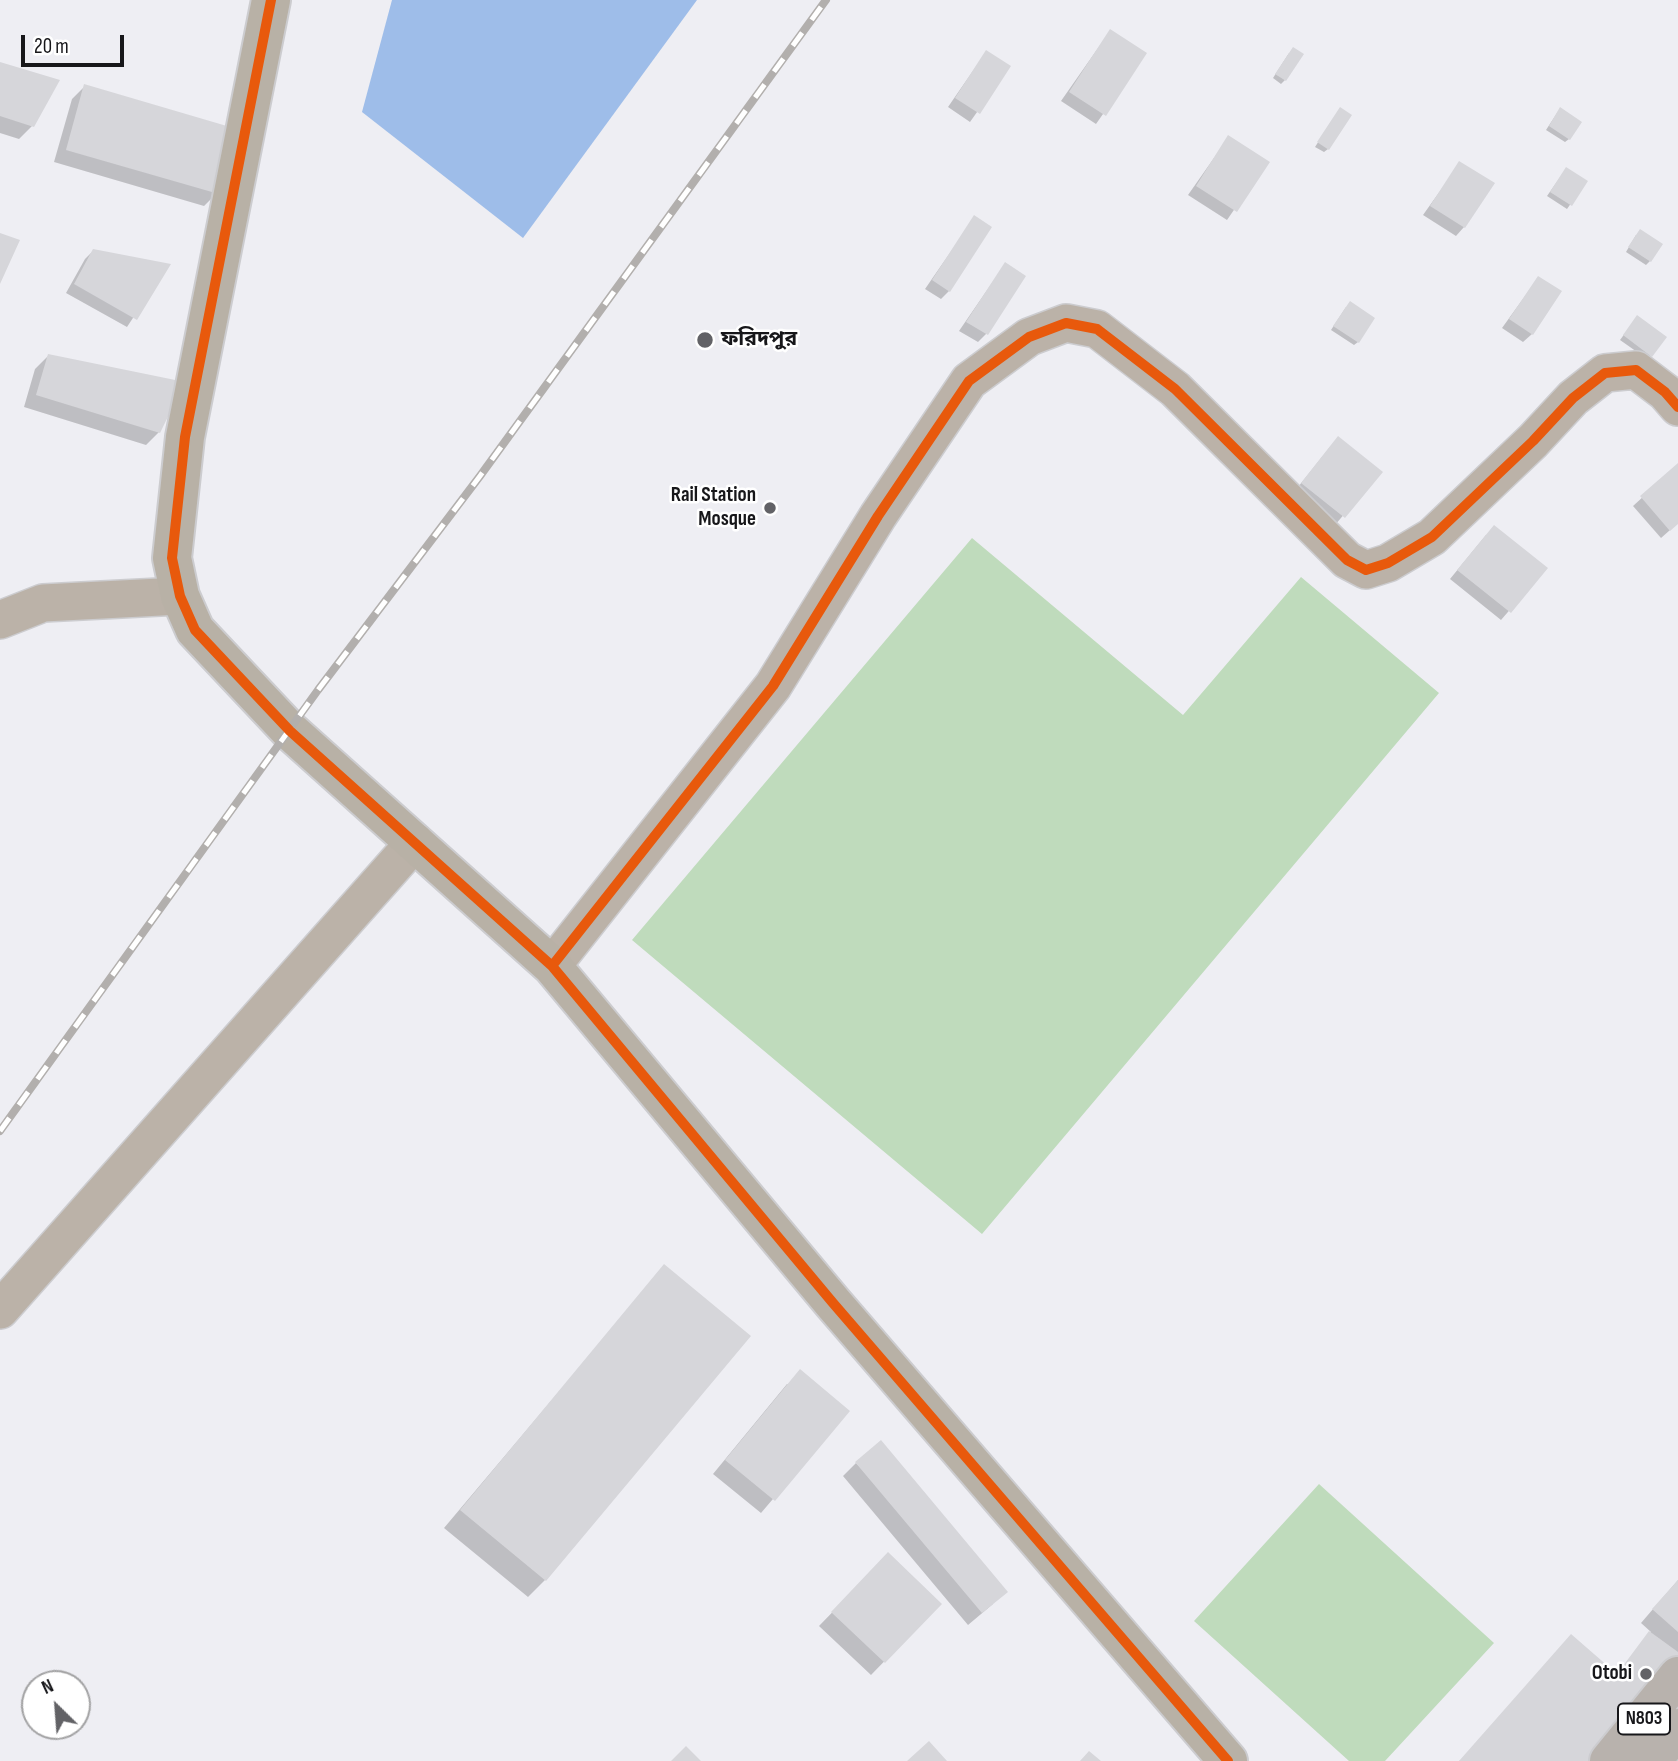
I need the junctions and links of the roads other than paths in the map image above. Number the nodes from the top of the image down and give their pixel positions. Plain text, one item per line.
1 (271, 0) edge
2 (1678, 407) edge
3 (180, 596) junction
4 (0, 620) edge
5 (415, 842) junction
6 (552, 967) junction
7 (0, 1310) edge
8 (1678, 1676) edge
9 (1678, 1728) edge
10 (1228, 1761) edge
11 (1609, 1761) edge
12 (1652, 1761) edge

1 - 3 street
2 - 6 street
3 - 4 street
3 - 5 street
5 - 6 street
5 - 7 street
6 - 10 street
8 - 11 highway, N803
9 - 12 highway, N803

